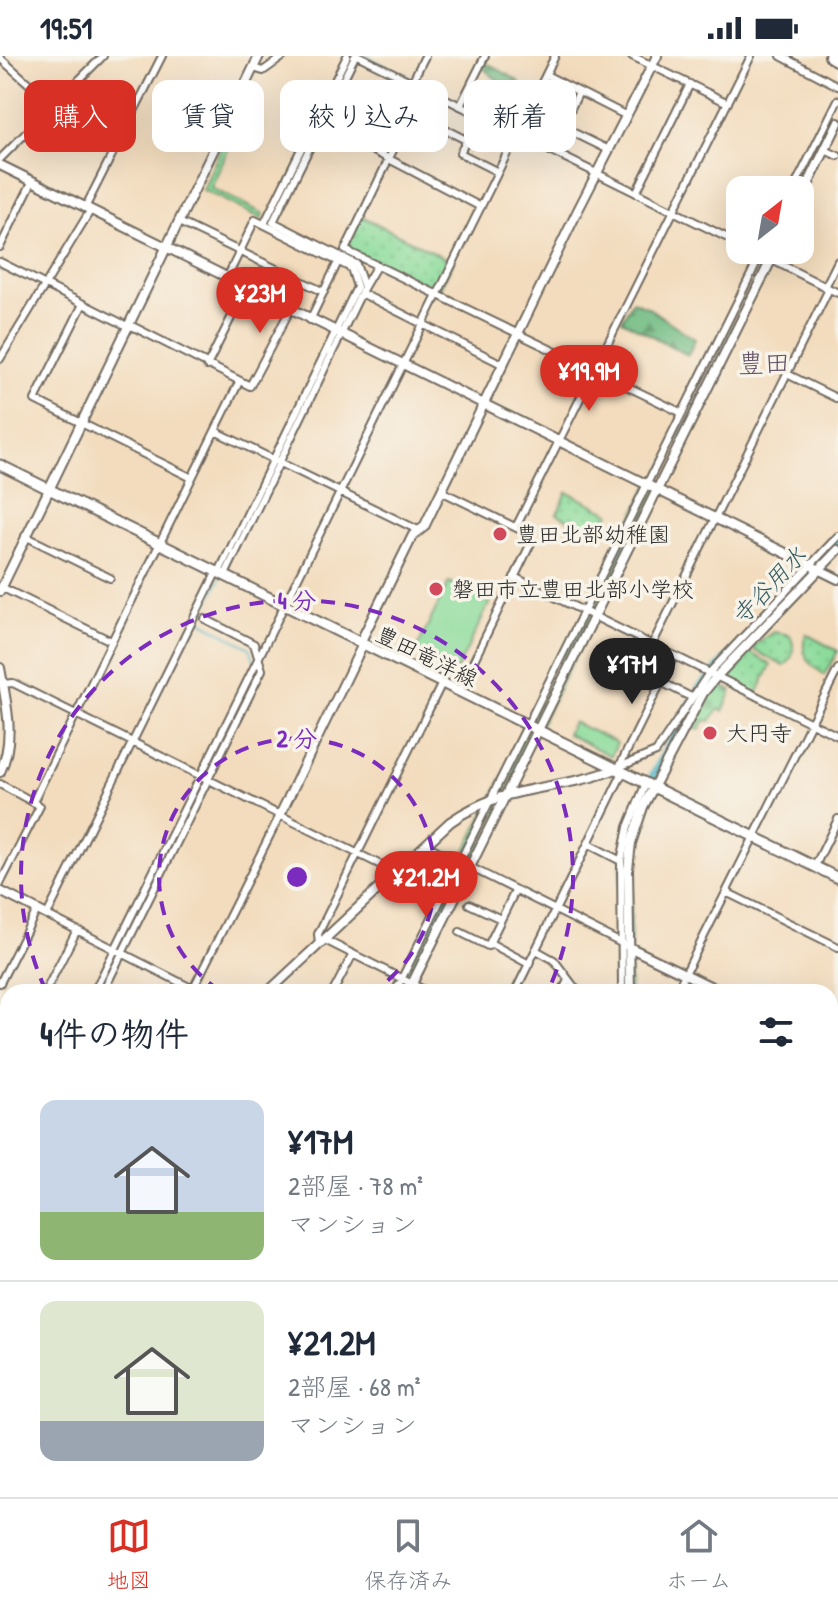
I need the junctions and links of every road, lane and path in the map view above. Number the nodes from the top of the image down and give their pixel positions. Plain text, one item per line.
1 (103, 56) edge
2 (162, 56) edge
3 (259, 56) edge
4 (284, 56) edge
5 (347, 56) edge
6 (357, 56) edge
7 (425, 56) edge
8 (485, 56) edge
9 (555, 56) edge
10 (632, 56) edge
11 (657, 56) edge
12 (751, 56) edge
13 (781, 56) edge
14 (831, 56) edge
15 (2, 59) edge
16 (838, 60) edge
17 (652, 66) junction
18 (253, 68) junction
19 (546, 75) junction
20 (25, 80) edge
21 (79, 80) edge
22 (337, 80) edge
23 (343, 80) edge
24 (408, 80) edge
25 (413, 80) edge
26 (544, 80) edge
27 (690, 84) junction
28 (838, 86) edge
29 (579, 92) junction
30 (576, 98) edge
31 (448, 100) edge
32 (838, 100) edge
33 (728, 103) junction
34 (460, 106) junction
35 (464, 108) edge
36 (627, 116) junction
37 (838, 123) edge
38 (576, 134) edge
39 (24, 135) edge
40 (464, 144) edge
41 (609, 150) junction
42 (825, 150) junction
43 (303, 152) edge
44 (305, 152) edge
45 (374, 152) edge
46 (391, 152) edge
47 (508, 152) edge
48 (552, 152) edge
49 (838, 156) edge
50 (0, 159) edge
51 (387, 159) junction
52 (0, 165) edge
53 (498, 172) junction
54 (598, 174) junction
55 (800, 176) edge
56 (812, 176) edge
57 (32, 182) junction
58 (636, 193) junction
59 (481, 207) junction
60 (88, 209) junction
61 (674, 211) junction
62 (179, 222) junction
63 (264, 224) junction
64 (726, 237) edge
65 (0, 247) edge
66 (166, 249) junction
67 (240, 251) junction
68 (342, 256) junction
69 (838, 261) edge
70 (0, 262) edge
71 (756, 264) edge
72 (769, 264) edge
73 (779, 264) edge
74 (377, 265) junction
75 (227, 278) junction
76 (45, 285) junction
77 (246, 288) junction
78 (827, 288) junction
79 (362, 290) junction
80 (324, 292) junction
81 (838, 293) edge
82 (436, 295) junction
83 (83, 304) junction
84 (290, 310) junction
85 (310, 320) junction
86 (421, 325) junction
87 (129, 326) junction
88 (340, 334) junction
89 (519, 334) junction
90 (0, 359) edge
91 (403, 364) junction
92 (504, 365) junction
93 (207, 366) junction
94 (593, 371) junction
95 (787, 374) junction
96 (239, 382) junction
97 (838, 399) edge
98 (485, 405) junction
99 (682, 413) junction
100 (81, 424) junction
101 (215, 431) junction
102 (558, 441) junction
103 (277, 461) junction
104 (1, 468) edge
105 (192, 478) junction
106 (648, 486) junction
107 (48, 489) junction
108 (658, 490) junction
109 (340, 491) junction
110 (441, 491) junction
111 (715, 518) junction
112 (516, 527) junction
113 (420, 531) junction
114 (25, 536) junction
115 (838, 536) edge
116 (160, 544) junction
117 (838, 550) edge
118 (816, 568) junction
119 (221, 573) junction
120 (514, 577) junction
121 (110, 578) dead end
122 (838, 579) edge
123 (0, 589) edge
124 (284, 605) junction
125 (585, 612) junction
126 (595, 617) junction
127 (205, 619) dead end
128 (111, 641) junction
129 (362, 643) junction
130 (652, 645) junction
131 (674, 656) junction
132 (259, 657) junction
133 (611, 657) dead end
134 (0, 668) edge
135 (838, 669) edge
136 (712, 675) junction
137 (442, 683) junction
138 (661, 683) junction
139 (1, 684) edge
140 (459, 691) junction
141 (691, 697) junction
142 (75, 713) junction
143 (811, 723) junction
144 (533, 728) junction
145 (838, 736) edge
146 (133, 742) junction
147 (1, 768) edge
148 (619, 769) junction
149 (200, 775) junction
150 (208, 779) junction
151 (0, 784) edge
152 (650, 785) junction
153 (507, 794) junction
154 (488, 800) junction
155 (33, 802) junction
156 (280, 815) junction
157 (838, 819) edge
158 (754, 836) junction
159 (588, 844) junction
160 (426, 845) junction
161 (357, 853) junction
162 (621, 861) junction
163 (458, 862) junction
164 (814, 867) junction
165 (469, 868) junction
166 (397, 873) junction
167 (838, 878) edge
168 (0, 884) edge
169 (0, 891) edge
170 (515, 891) junction
171 (726, 892) junction
172 (469, 904) dead end
173 (37, 910) junction
174 (555, 910) junction
175 (47, 915) junction
176 (501, 919) junction
177 (77, 930) junction
178 (460, 932) dead end
179 (322, 942) junction
180 (490, 943) junction
181 (625, 945) junction
182 (838, 947) edge
183 (114, 950) junction
184 (536, 950) junction
185 (123, 953) junction
186 (353, 954) junction
187 (529, 964) junction
188 (686, 974) junction
189 (401, 979) junction
190 (568, 980) junction
191 (0, 983) edge
192 (49, 984) edge
193 (98, 984) edge
194 (107, 984) edge
195 (182, 984) edge
196 (198, 984) edge
197 (277, 984) edge
198 (337, 984) edge
199 (399, 984) edge
200 (406, 984) edge
201 (412, 984) edge
202 (519, 984) edge
203 (566, 984) edge
204 (571, 984) edge
205 (623, 984) edge
206 (629, 984) edge
207 (680, 984) edge
208 (706, 984) edge

1 - 21 street
2 - 60 street
3 - 18 street
4 - 18 street
5 - 22 street
6 - 23 street
6 - 24 street
7 - 25 street
8 - 34 street
9 - 19 street
10 - 17 street
11 - 17 street
12 - 33 street
13 - 28 street
14 - 16 highway
15 - 20 street
17 - 27 street
17 - 36 street
18 - 62 street
19 - 26 street
19 - 29 street
27 - 33 street
27 - 58 street
29 - 30 street
29 - 36 street
31 - 34 street
32 - 55 street
33 - 61 street
34 - 35 street
36 - 41 street
37 - 42 street
38 - 41 street
39 - 50 street
40 - 53 street
41 - 54 street
42 - 49 street
42 - 56 street
43 - 63 street
44 - 68 street
45 - 51 street
46 - 51 street
47 - 53 street
48 - 54 street
51 - 59 street
51 - 68 street
52 - 57 street
53 - 59 street
54 - 58 street
54 - 89 street
57 - 60 street
57 - 65 street
58 - 61 street
59 - 82 street
60 - 66 street
60 - 76 street
61 - 64 street
61 - 94 street
62 - 66 street
62 - 67 street
63 - 67 street
63 - 68 street
66 - 75 street
66 - 87 street
67 - 75 street
67 - 80 street
68 - 74 street
68 - 79 street
68 - 80 street
68 - 88 street
69 - 78 street
70 - 76 street
71 - 99 street
72 - 108 street
73 - 78 street
74 - 79 street
74 - 82 street
75 - 77 street
76 - 83 street
76 - 90 street
77 - 84 street
77 - 93 street
78 - 81 street
78 - 95 street
79 - 86 street
79 - 88 street
80 - 85 street
82 - 86 street
82 - 89 street
83 - 87 street
83 - 100 street
84 - 85 street
84 - 96 street
85 - 88 street
86 - 91 street
86 - 92 street
87 - 93 street
87 - 100 street
88 - 91 street
88 - 103 street
89 - 92 street
89 - 94 street
91 - 98 street
91 - 109 street
92 - 98 street
93 - 96 street
94 - 99 street
94 - 102 street
95 - 97 street
95 - 111 street
96 - 101 street
98 - 102 street
98 - 110 street
99 - 106 street
100 - 105 street
100 - 107 street
101 - 103 street
101 - 105 street
102 - 106 street
102 - 112 street
103 - 109 street
103 - 119 street
104 - 107 main road, 豊田竜洋線
105 - 116 street
106 - 108 street
106 - 125 street
107 - 114 street
107 - 116 main road, 豊田竜洋線
108 - 111 street
108 - 126 street
109 - 113 street
109 - 124 street
110 - 112 street
110 - 113 street
111 - 118 street
111 - 130 street
112 - 120 street
113 - 129 street
114 - 121 street
114 - 123 street
115 - 118 street
116 - 119 main road, 豊田竜洋線
116 - 128 street
117 - 118 street
118 - 122 street
118 - 136 street
119 - 124 main road, 豊田竜洋線
119 - 146 street
120 - 125 street
120 - 140 street
123 - 128 street
124 - 129 main road, 豊田竜洋線
124 - 132 street
125 - 126 street
125 - 144 street
126 - 130 street
126 - 144 street
127 - 132 street
128 - 142 street
129 - 137 main road, 豊田竜洋線
129 - 156 street
130 - 131 street
131 - 136 street
131 - 138 street
132 - 149 street
132 - 150 street
133 - 138 street
134 - 139 street
135 - 143 street
136 - 141 street
136 - 143 street
136 - 152 street
137 - 140 main road, 豊田竜洋線
137 - 161 street
138 - 141 street
138 - 148 street
139 - 142 street
139 - 147 street
140 - 144 main road, 豊田竜洋線
141 - 148 street
142 - 146 street
142 - 155 street
143 - 145 street
143 - 158 street
144 - 148 main road, 豊田竜洋線
144 - 153 street
144 - 154 street
146 - 149 street
146 - 175 street
148 - 152 main road, 豊田竜洋線
148 - 153 street
148 - 159 street
149 - 150 street
149 - 183 street
150 - 156 street
150 - 185 street
151 - 155 street
152 - 158 main road, 豊田竜洋線
152 - 162 street
152 - 181 street
153 - 154 street
153 - 165 street
154 - 160 street
154 - 163 street
155 - 168 street
156 - 161 street
156 - 196 street
157 - 164 street
158 - 164 main road, 豊田竜洋線
158 - 171 street
159 - 162 street
159 - 174 street
160 - 163 street
160 - 166 street
161 - 166 street
161 - 179 street
162 - 181 street
163 - 165 street
163 - 189 street
164 - 167 main road, 豊田竜洋線
165 - 170 street
165 - 201 street
166 - 179 street
169 - 173 street
170 - 174 street
170 - 176 street
171 - 182 street
171 - 188 street
172 - 176 street
173 - 175 street
173 - 191 street
174 - 181 street
174 - 184 street
175 - 177 street
176 - 180 street
177 - 183 street
177 - 192 street
178 - 180 street
179 - 186 street
179 - 197 street
180 - 187 street
181 - 188 street
181 - 205 street
181 - 206 street
183 - 185 street
183 - 193 street
184 - 187 street
184 - 190 street
185 - 194 street
185 - 195 street
186 - 189 street
186 - 198 street
187 - 202 street
188 - 207 street
188 - 208 street
189 - 199 street
189 - 200 street
190 - 203 street
190 - 204 street

